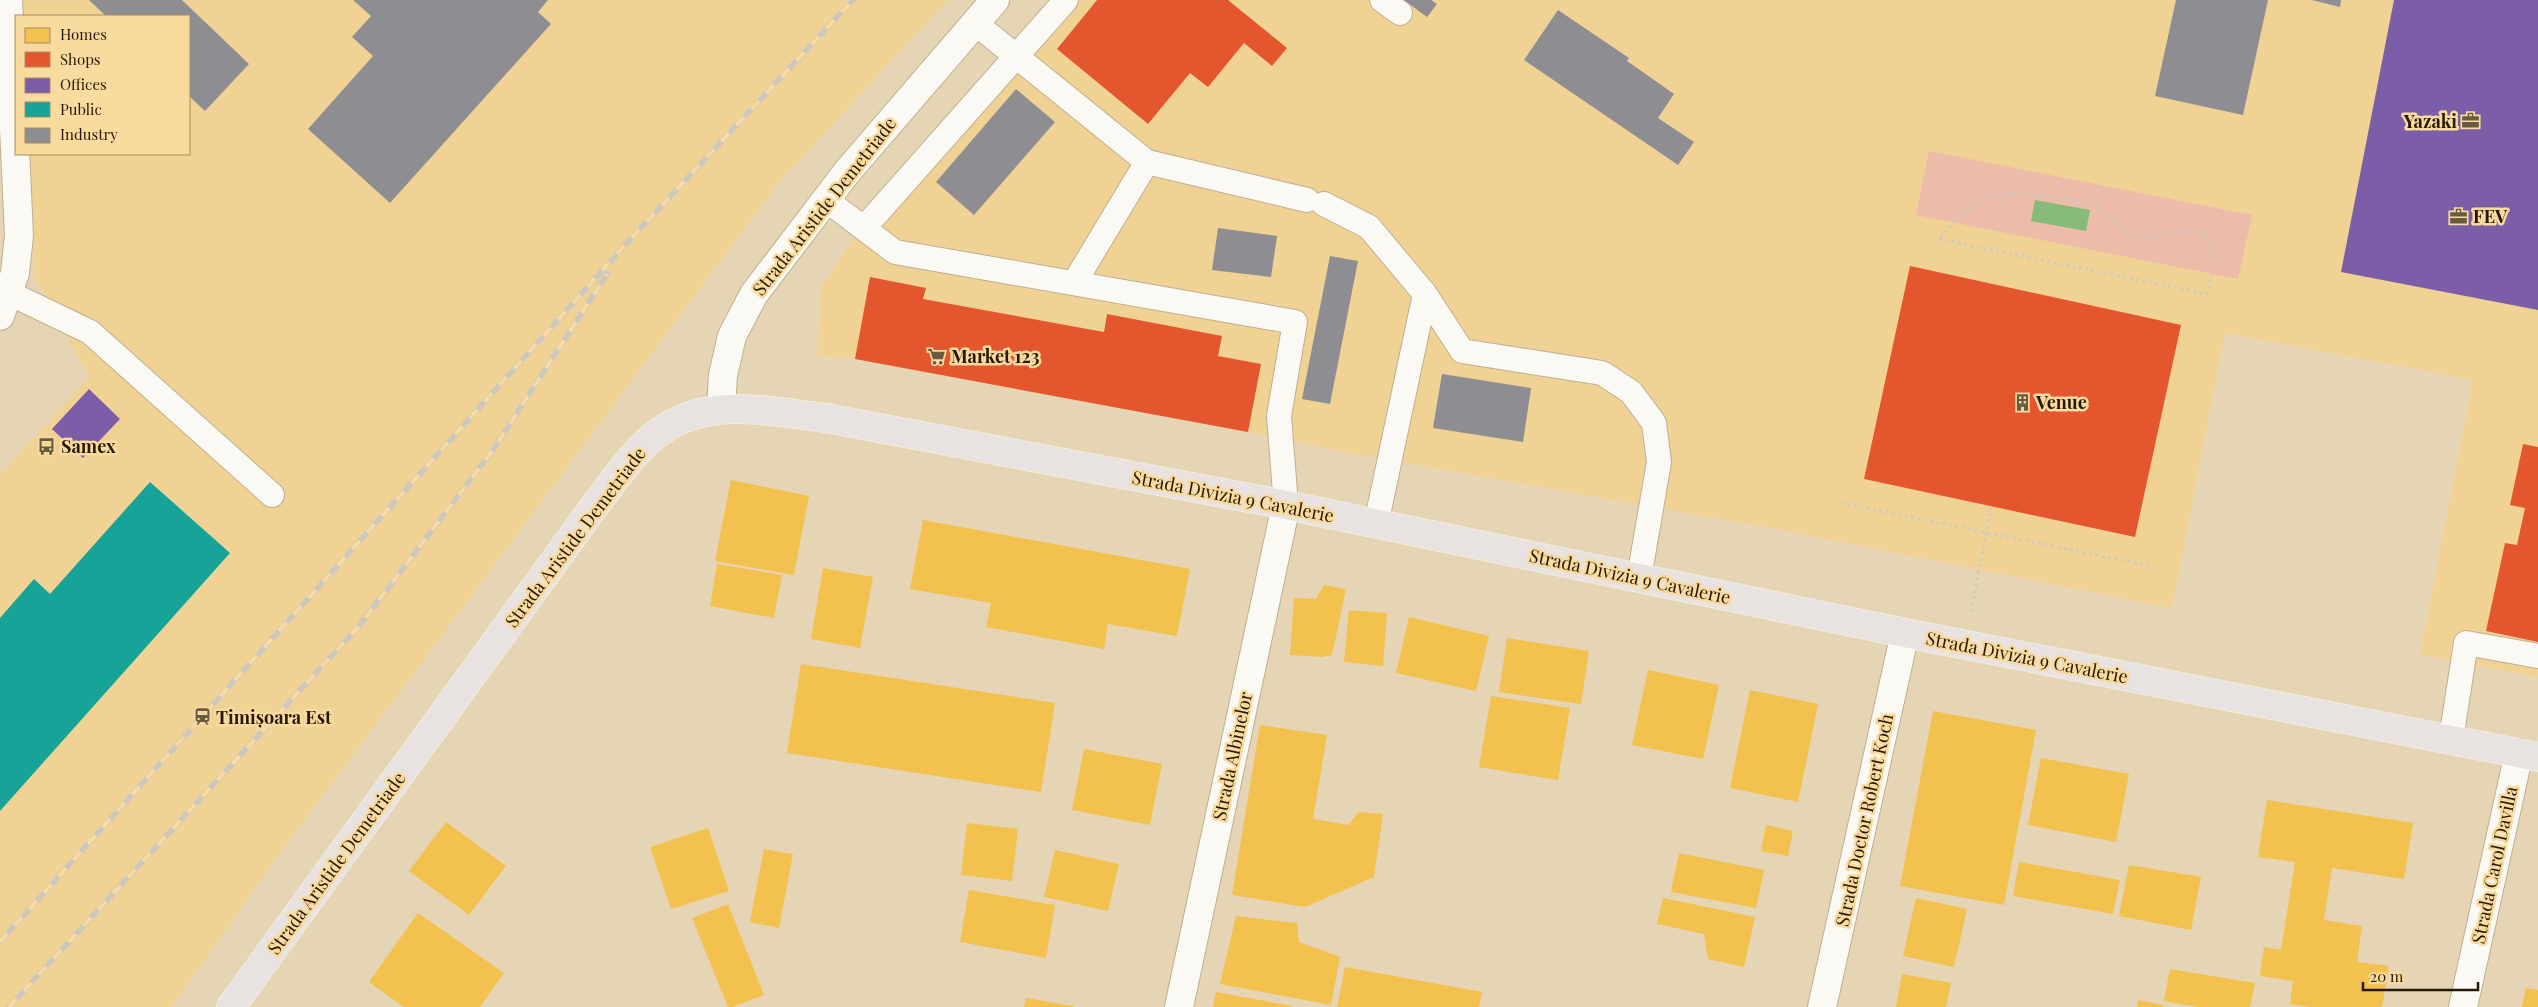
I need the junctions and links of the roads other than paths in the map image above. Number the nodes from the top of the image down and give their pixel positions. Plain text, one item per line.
1 (8, 0) edge
2 (995, 0) edge
3 (1066, 0) edge
4 (975, 23) junction
5 (1016, 56) junction
6 (15, 150) edge
7 (15, 155) edge
8 (1147, 162) junction
9 (825, 198) junction
10 (864, 228) junction
11 (1074, 283) junction
12 (1425, 294) junction
13 (4, 304) edge
14 (721, 408) junction
15 (272, 495) dead end
16 (1286, 505) junction
17 (1376, 524) junction
18 (1639, 578) junction
19 (1905, 633) junction
20 (2538, 656) edge
21 (2450, 739) junction
22 (2529, 755) edge
23 (231, 1007) edge
24 (1179, 1007) edge
25 (1822, 1007) edge
26 (2463, 1007) edge

1 - 6 street
2 - 4 street, Strada Aristide Demetriade
3 - 5 lane
4 - 5 lane
4 - 9 street, Strada Aristide Demetriade
5 - 8 lane
5 - 10 lane
7 - 13 street
8 - 11 lane
8 - 12 lane
9 - 10 lane
9 - 14 street, Strada Aristide Demetriade
10 - 11 lane
11 - 16 lane
12 - 17 lane
12 - 18 lane
13 - 15 lane
14 - 16 main road, Strada Divizia 9 Cavalerie
14 - 23 main road, Strada Aristide Demetriade
16 - 17 main road, Strada Divizia 9 Cavalerie
16 - 24 street, Strada Albinelor
17 - 18 main road, Strada Divizia 9 Cavalerie
18 - 19 main road, Strada Divizia 9 Cavalerie
19 - 21 main road, Strada Divizia 9 Cavalerie
19 - 25 street, Strada Doctor Robert Koch
20 - 21 lane
21 - 22 main road, Strada Divizia 9 Cavalerie
22 - 26 street, Strada Carol Davilla

